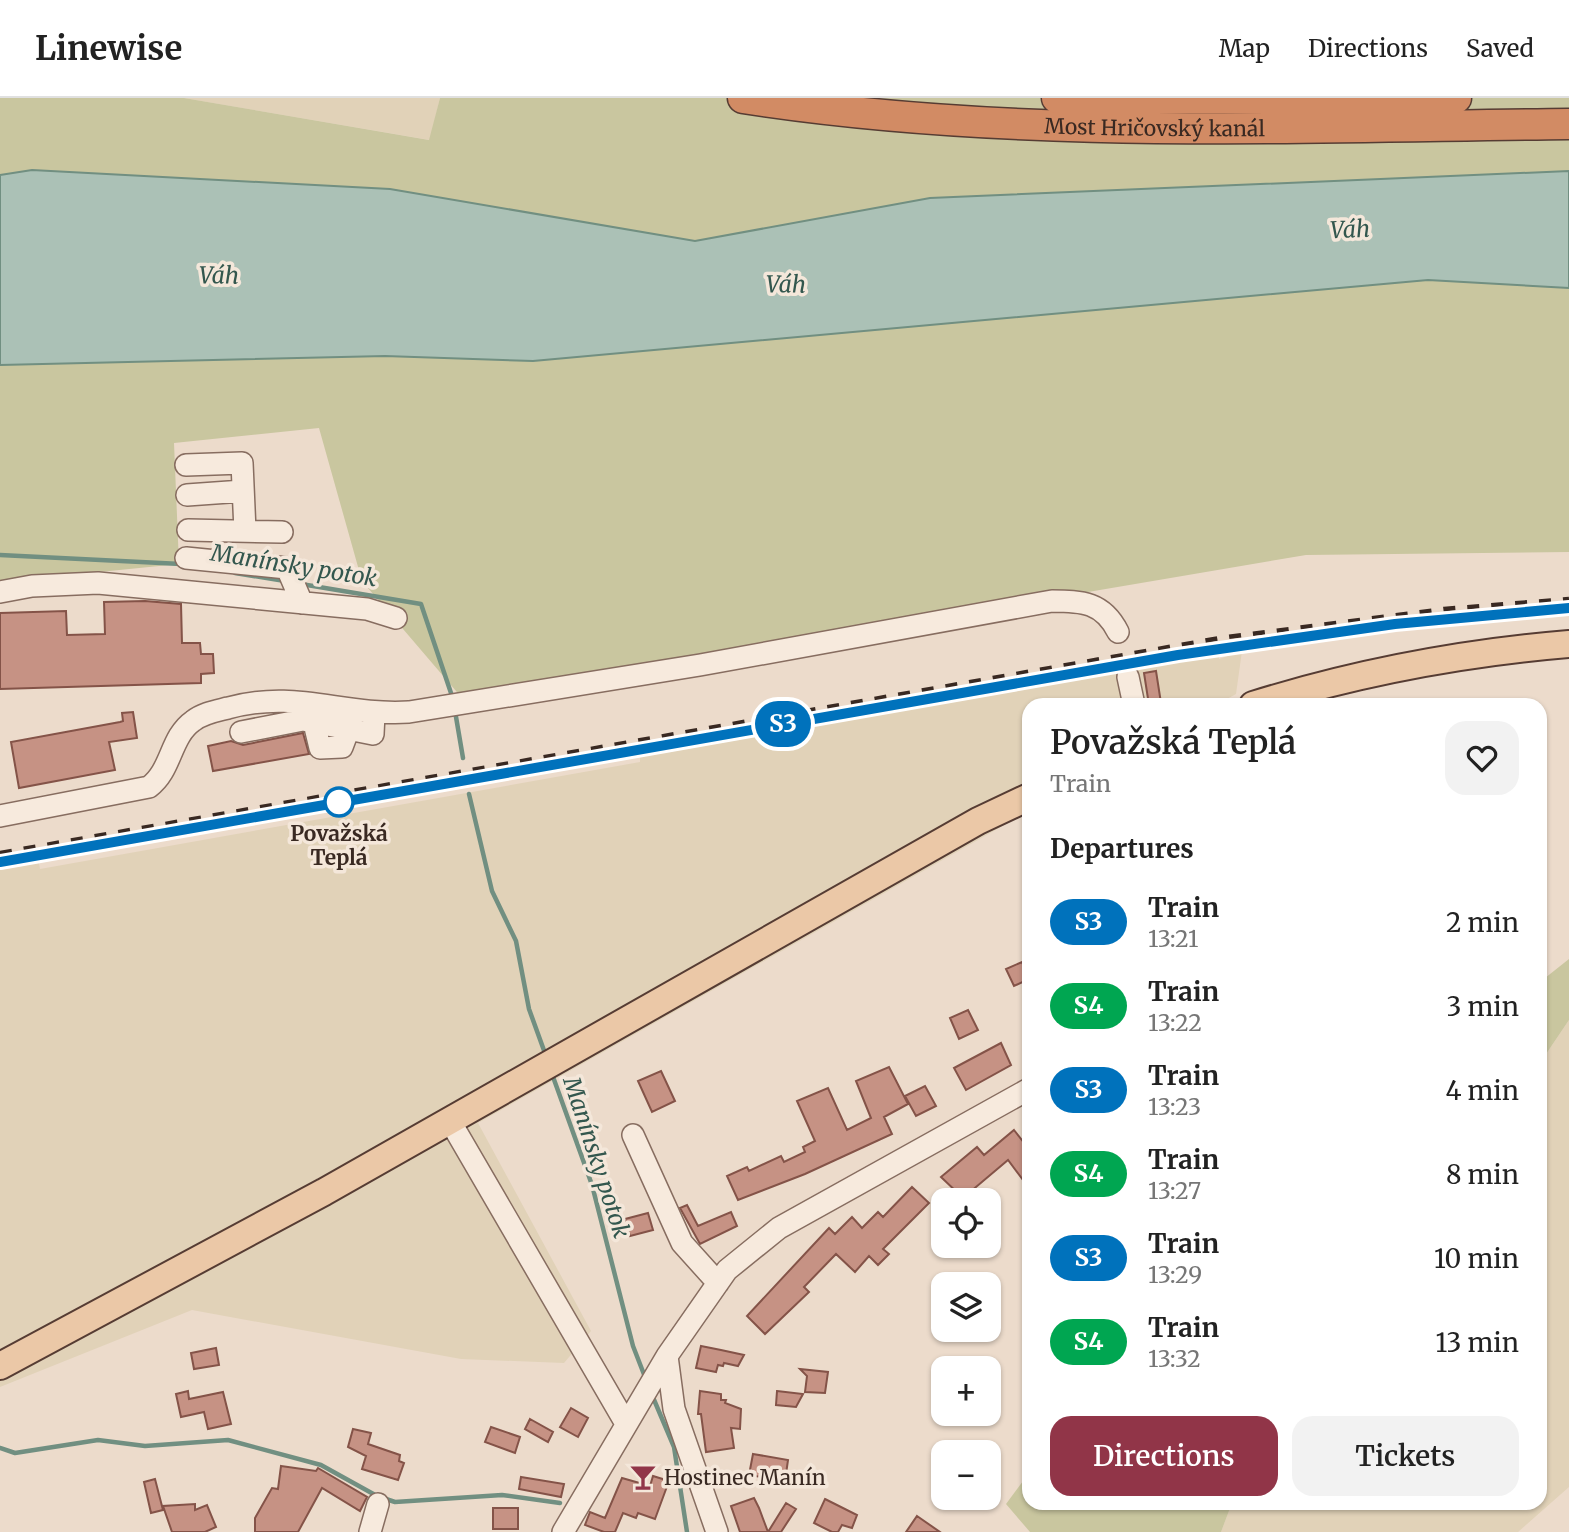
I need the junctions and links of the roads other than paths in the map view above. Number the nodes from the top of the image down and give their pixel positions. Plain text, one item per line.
1 (743, 98) edge
2 (1057, 98) edge
3 (1455, 98) edge
4 (1569, 124) edge
5 (186, 465) dead end
6 (243, 491) junction
7 (187, 495) dead end
8 (188, 530) dead end
9 (245, 531) junction
10 (186, 558) dead end
11 (287, 568) junction
12 (0, 592) edge
13 (302, 603) junction
14 (396, 618) dead end
15 (1118, 632) dead end
16 (1569, 644) edge
17 (1128, 677) dead end
18 (1132, 698) edge
19 (1280, 698) edge
20 (374, 714) junction
21 (241, 732) dead end
22 (1022, 800) edge
23 (0, 816) edge
24 (1022, 1093) edge
25 (450, 1121) junction
26 (633, 1135) dead end
27 (718, 1283) junction
28 (667, 1356) junction
29 (0, 1366) edge
30 (625, 1422) junction
31 (378, 1504) dead end
32 (370, 1532) edge
33 (563, 1532) edge
34 (717, 1532) edge

1 - 4 highway, Most Hričovský kanál
2 - 3 highway, Most Hričovský kanál
5 - 6 street
6 - 7 street
6 - 9 street
8 - 9 street
9 - 11 street
10 - 11 street
11 - 13 street
12 - 13 street
13 - 14 street
15 - 20 street
16 - 19 main road
17 - 18 street
20 - 21 street
20 - 23 street
22 - 25 main road
24 - 27 street
25 - 29 main road
25 - 30 street
26 - 27 street
27 - 28 street
28 - 30 street
28 - 34 street
30 - 33 street
31 - 32 street

